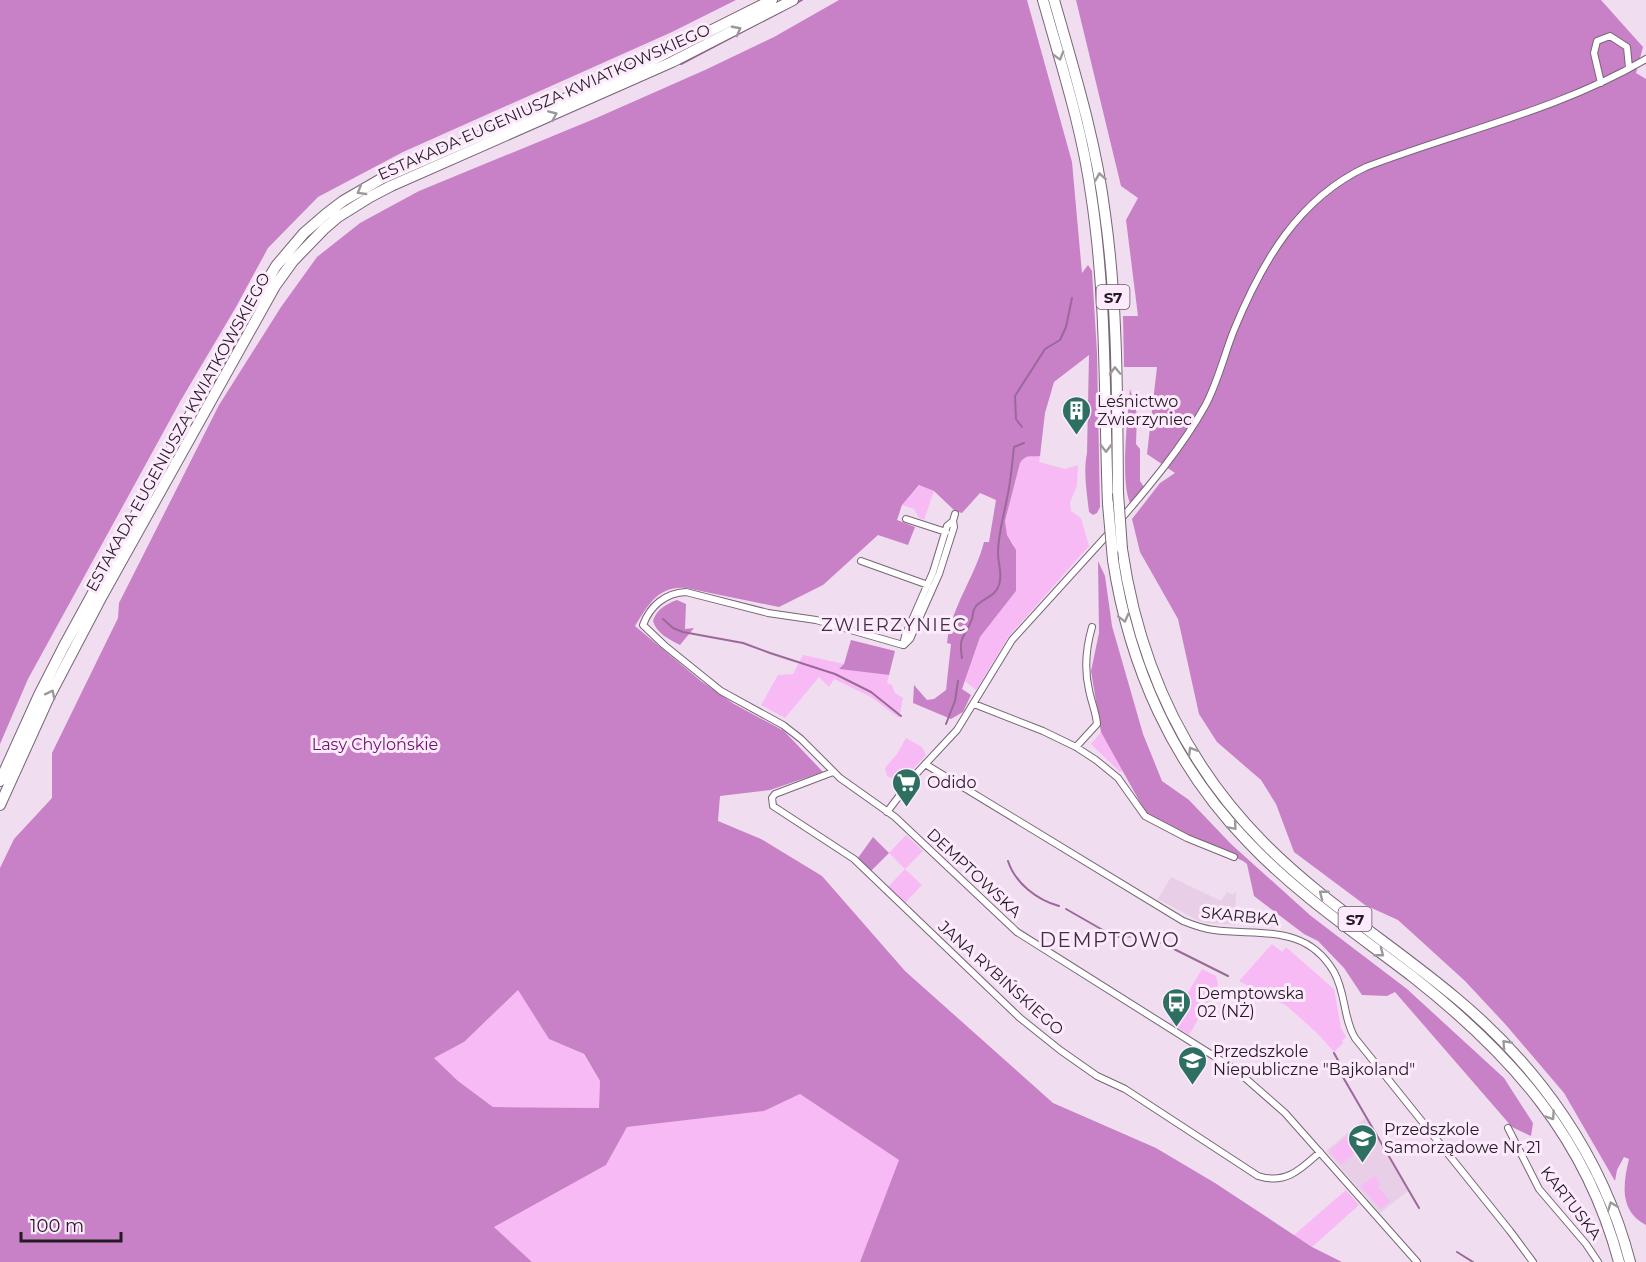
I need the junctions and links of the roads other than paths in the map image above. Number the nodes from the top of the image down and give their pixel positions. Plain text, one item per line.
1 (772, 0) edge
2 (793, 0) edge
3 (1042, 0) edge
4 (1054, 0) edge
5 (1646, 59) edge
6 (1629, 68) junction
7 (1601, 83) junction
8 (270, 283) junction
9 (906, 519) dead end
10 (945, 532) junction
11 (861, 561) dead end
12 (928, 585) junction
13 (98, 594) junction
14 (1092, 627) dead end
15 (903, 645) junction
16 (974, 704) junction
17 (1076, 747) junction
18 (925, 764) junction
19 (833, 772) junction
20 (0, 781) edge
21 (0, 805) edge
22 (887, 812) junction
23 (1233, 857) dead end
24 (1508, 1128) dead end
25 (1320, 1152) junction
26 (1417, 1262) edge
27 (1533, 1262) edge
28 (1598, 1262) edge
29 (1619, 1262) edge
30 (1630, 1262) edge

1 -> 8 highway, ESTAKADA EUGENIUSZA KWIATKOWSKIEGO
8 -> 2 highway, ESTAKADA EUGENIUSZA KWIATKOWSKIEGO
3 -> 29 highway, S7, bridge
30 -> 4 highway, S7, bridge
5 - 6 street
6 - 7 street
6 - 7 street
7 - 16 street
8 - 13 highway, ESTAKADA EUGENIUSZA KWIATKOWSKIEGO
9 - 10 street
10 - 12 street
10 - 15 street
11 - 12 street
12 - 15 street
13 - 20 highway, ESTAKADA EUGENIUSZA KWIATKOWSKIEGO
21 -> 13 highway, ESTAKADA EUGENIUSZA KWIATKOWSKIEGO
14 - 17 street
15 - 19 street, DEMPTOWSKA
16 - 17 street
16 - 18 street
17 - 23 street
18 - 22 street
18 - 27 street, SKARBKA
19 - 22 street, DEMPTOWSKA
19 - 25 street, JANA RYBIŃSKIEGO
22 - 25 street, DEMPTOWSKA
24 - 28 street, KARTUSKA
25 - 26 street, DEMPTOWSKA

